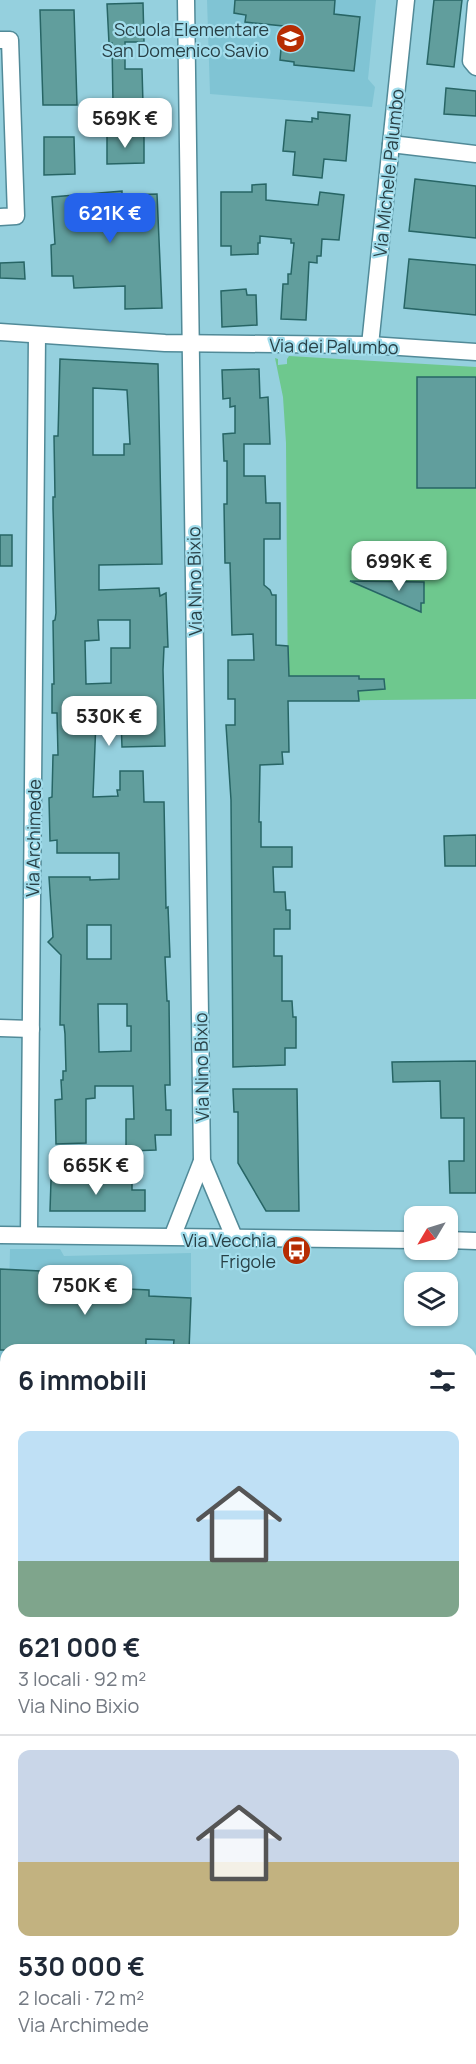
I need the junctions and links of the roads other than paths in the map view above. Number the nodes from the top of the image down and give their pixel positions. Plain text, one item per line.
1 (186, 0) edge
2 (406, 0) edge
3 (476, 4) edge
4 (0, 40) edge
5 (476, 67) edge
6 (391, 144) junction
7 (476, 154) edge
8 (0, 217) edge
9 (0, 332) edge
10 (37, 335) junction
11 (191, 344) junction
12 (370, 345) junction
13 (476, 352) edge
14 (0, 1028) edge
15 (31, 1029) junction
16 (202, 1161) junction
17 (0, 1234) edge
18 (30, 1234) junction
19 (173, 1235) junction
20 (234, 1237) junction
21 (404, 1240) edge
22 (458, 1240) edge
23 (476, 1241) edge

1 - 11 street, Via Nino Bixio
2 - 6 street, Via Michele Palumbo
3 - 5 street
4 - 8 street
6 - 7 street
6 - 12 street, Via Michele Palumbo
9 - 10 street, Via dei Palumbo
10 - 11 street, Via dei Palumbo
10 - 15 street, Via Archimede
11 - 12 street, Via dei Palumbo
11 - 16 street, Via Nino Bixio
12 - 13 street, Via dei Palumbo
14 - 15 street
15 - 18 street, Via Archimede
16 - 19 street, Via Nino Bixio
16 - 20 street, Via Nino Bixio
17 - 18 street
18 - 19 street
19 - 20 street
20 - 21 street
22 - 23 street

